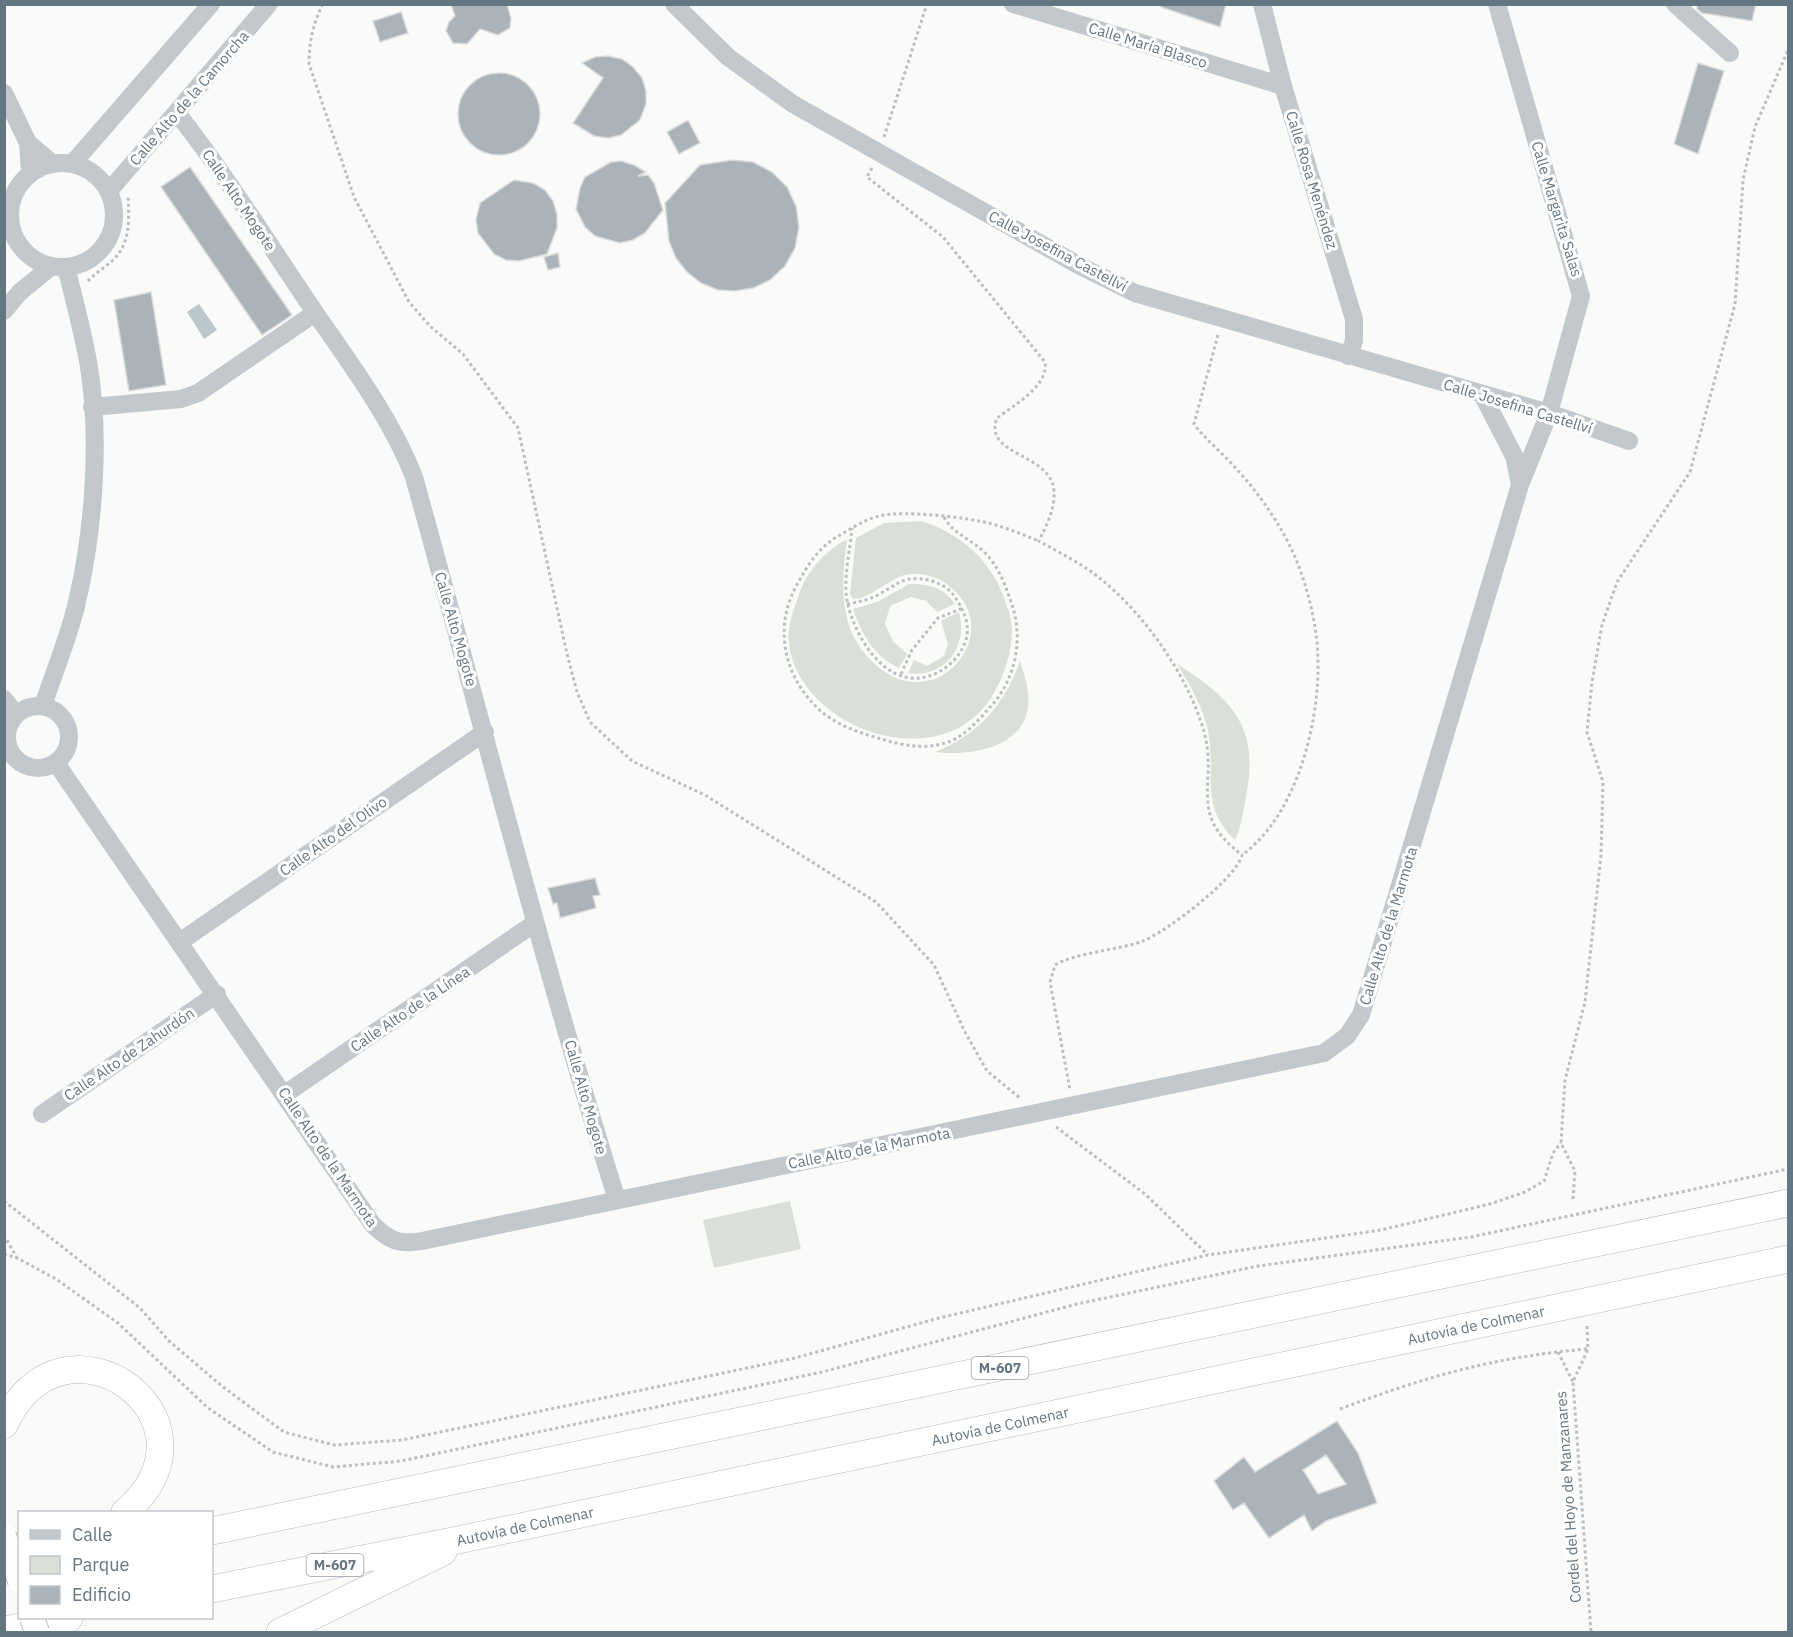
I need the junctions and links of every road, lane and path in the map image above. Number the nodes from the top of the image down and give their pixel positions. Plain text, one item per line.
1 (269, 4) edge
2 (323, 4) edge
3 (674, 4) edge
4 (927, 4) edge
5 (1013, 4) edge
6 (1262, 4) edge
7 (1497, 4) edge
8 (1675, 4) edge
9 (200, 9) edge
10 (1788, 50) edge
11 (1730, 53) dead end
12 (1283, 86) junction
13 (4, 93) edge
14 (177, 113) junction
15 (28, 143) junction
16 (879, 152) junction
17 (52, 163) junction
18 (73, 163) junction
19 (30, 173) junction
20 (109, 191) junction
21 (8, 236) edge
22 (59, 267) junction
23 (4, 311) edge
24 (315, 313) junction
25 (1223, 319) junction
26 (1348, 356) junction
27 (1482, 394) junction
28 (93, 407) junction
29 (1549, 413) junction
30 (1629, 441) dead end
31 (1520, 484) junction
32 (944, 517) junction
33 (852, 528) junction
34 (1039, 541) junction
35 (847, 604) junction
36 (963, 608) junction
37 (901, 675) junction
38 (4, 699) edge
39 (43, 706) junction
40 (16, 715) junction
41 (484, 732) junction
42 (8, 756) edge
43 (56, 763) junction
44 (1242, 855) junction
45 (535, 923) junction
46 (181, 941) junction
47 (217, 994) junction
48 (285, 1094) junction
49 (1072, 1106) junction
50 (42, 1114) dead end
51 (1038, 1114) junction
52 (1562, 1143) junction
53 (1788, 1169) edge
54 (1573, 1199) dead end
55 (617, 1200) junction
56 (4, 1201) edge
57 (1788, 1203) edge
58 (4, 1235) edge
59 (4, 1254) edge
60 (1208, 1255) junction
61 (18, 1258) junction
62 (1788, 1259) edge
63 (1587, 1326) dead end
64 (1588, 1349) junction
65 (1557, 1351) junction
66 (1573, 1382) junction
67 (1340, 1409) dead end
68 (4, 1425) edge
69 (126, 1511) edge
70 (213, 1531) edge
71 (4, 1536) edge
72 (458, 1540) junction
73 (18, 1575) edge
74 (213, 1589) edge
75 (59, 1619) edge
76 (4, 1630) edge
77 (280, 1632) edge
78 (1591, 1632) edge

1 - 14 street, Calle Alto de la Camorcha
2 - 51 path
3 - 16 street, Calle Josefina Castellví
4 - 16 path
5 - 12 street, Calle María Blasco
6 - 12 street, Calle Rosa Menéndez
7 - 29 street, Calle Margarita Salas
8 - 11 street
9 - 18 street
10 - 52 path
12 - 26 street, Calle Rosa Menéndez
13 - 15 street
14 - 20 street, Calle Alto de la Camorcha
14 - 24 street, Calle Alto Mogote
15 - 17 street
15 - 19 street
16 - 25 street, Calle Josefina Castellví
16 - 34 path
17 - 18 street
17 - 19 street
18 - 20 street
19 - 21 street
20 - 22 street
21 - 22 street
22 - 23 street
22 - 28 street
24 - 28 street
24 - 41 street, Calle Alto Mogote
25 - 26 street, Calle Josefina Castellví
25 - 44 path
26 - 27 street, Calle Josefina Castellví
27 - 29 street, Calle Josefina Castellví
27 - 31 street, Calle Alto de la Marmota
28 - 39 street
29 - 30 street, Calle Josefina Castellví
29 - 31 street, Calle Alto de la Marmota
31 - 49 street, Calle Alto de la Marmota
32 - 33 path
32 - 33 path
32 - 34 path
33 - 35 path
34 - 44 path
35 - 36 path
35 - 37 path
36 - 37 path
36 - 37 path
38 - 40 street
39 - 40 street
39 - 43 street
40 - 42 street
41 - 45 street, Calle Alto Mogote
41 - 46 street, Calle Alto del Olivo
42 - 43 street
43 - 46 street, Calle Alto de la Marmota
44 - 49 path
45 - 48 street, Calle Alto de la Línea
45 - 55 street, Calle Alto Mogote
46 - 47 street, Calle Alto de la Marmota
47 - 48 street, Calle Alto de la Marmota
47 - 50 street, Calle Alto de Zahurdón
48 - 55 street, Calle Alto de la Marmota
49 - 51 street, Calle Alto de la Marmota
51 - 55 street, Calle Alto de la Marmota
51 - 60 path
52 - 54 path
52 - 60 path
53 - 61 path
56 - 60 path
57 - 70 highway, M-607
58 - 61 path
59 - 61 path
62 - 72 highway, Autovía de Colmenar / M-607
63 - 64 path, Cordel del Hoyo de Manzanares
64 - 65 path
64 - 66 path, Cordel del Hoyo de Manzanares
65 - 66 path
65 - 67 path
66 - 78 path, Cordel del Hoyo de Manzanares
68 - 69 highway
71 - 73 main road, bridge
72 - 74 highway, Autovía de Colmenar / M-607
72 - 77 highway
75 - 76 highway

